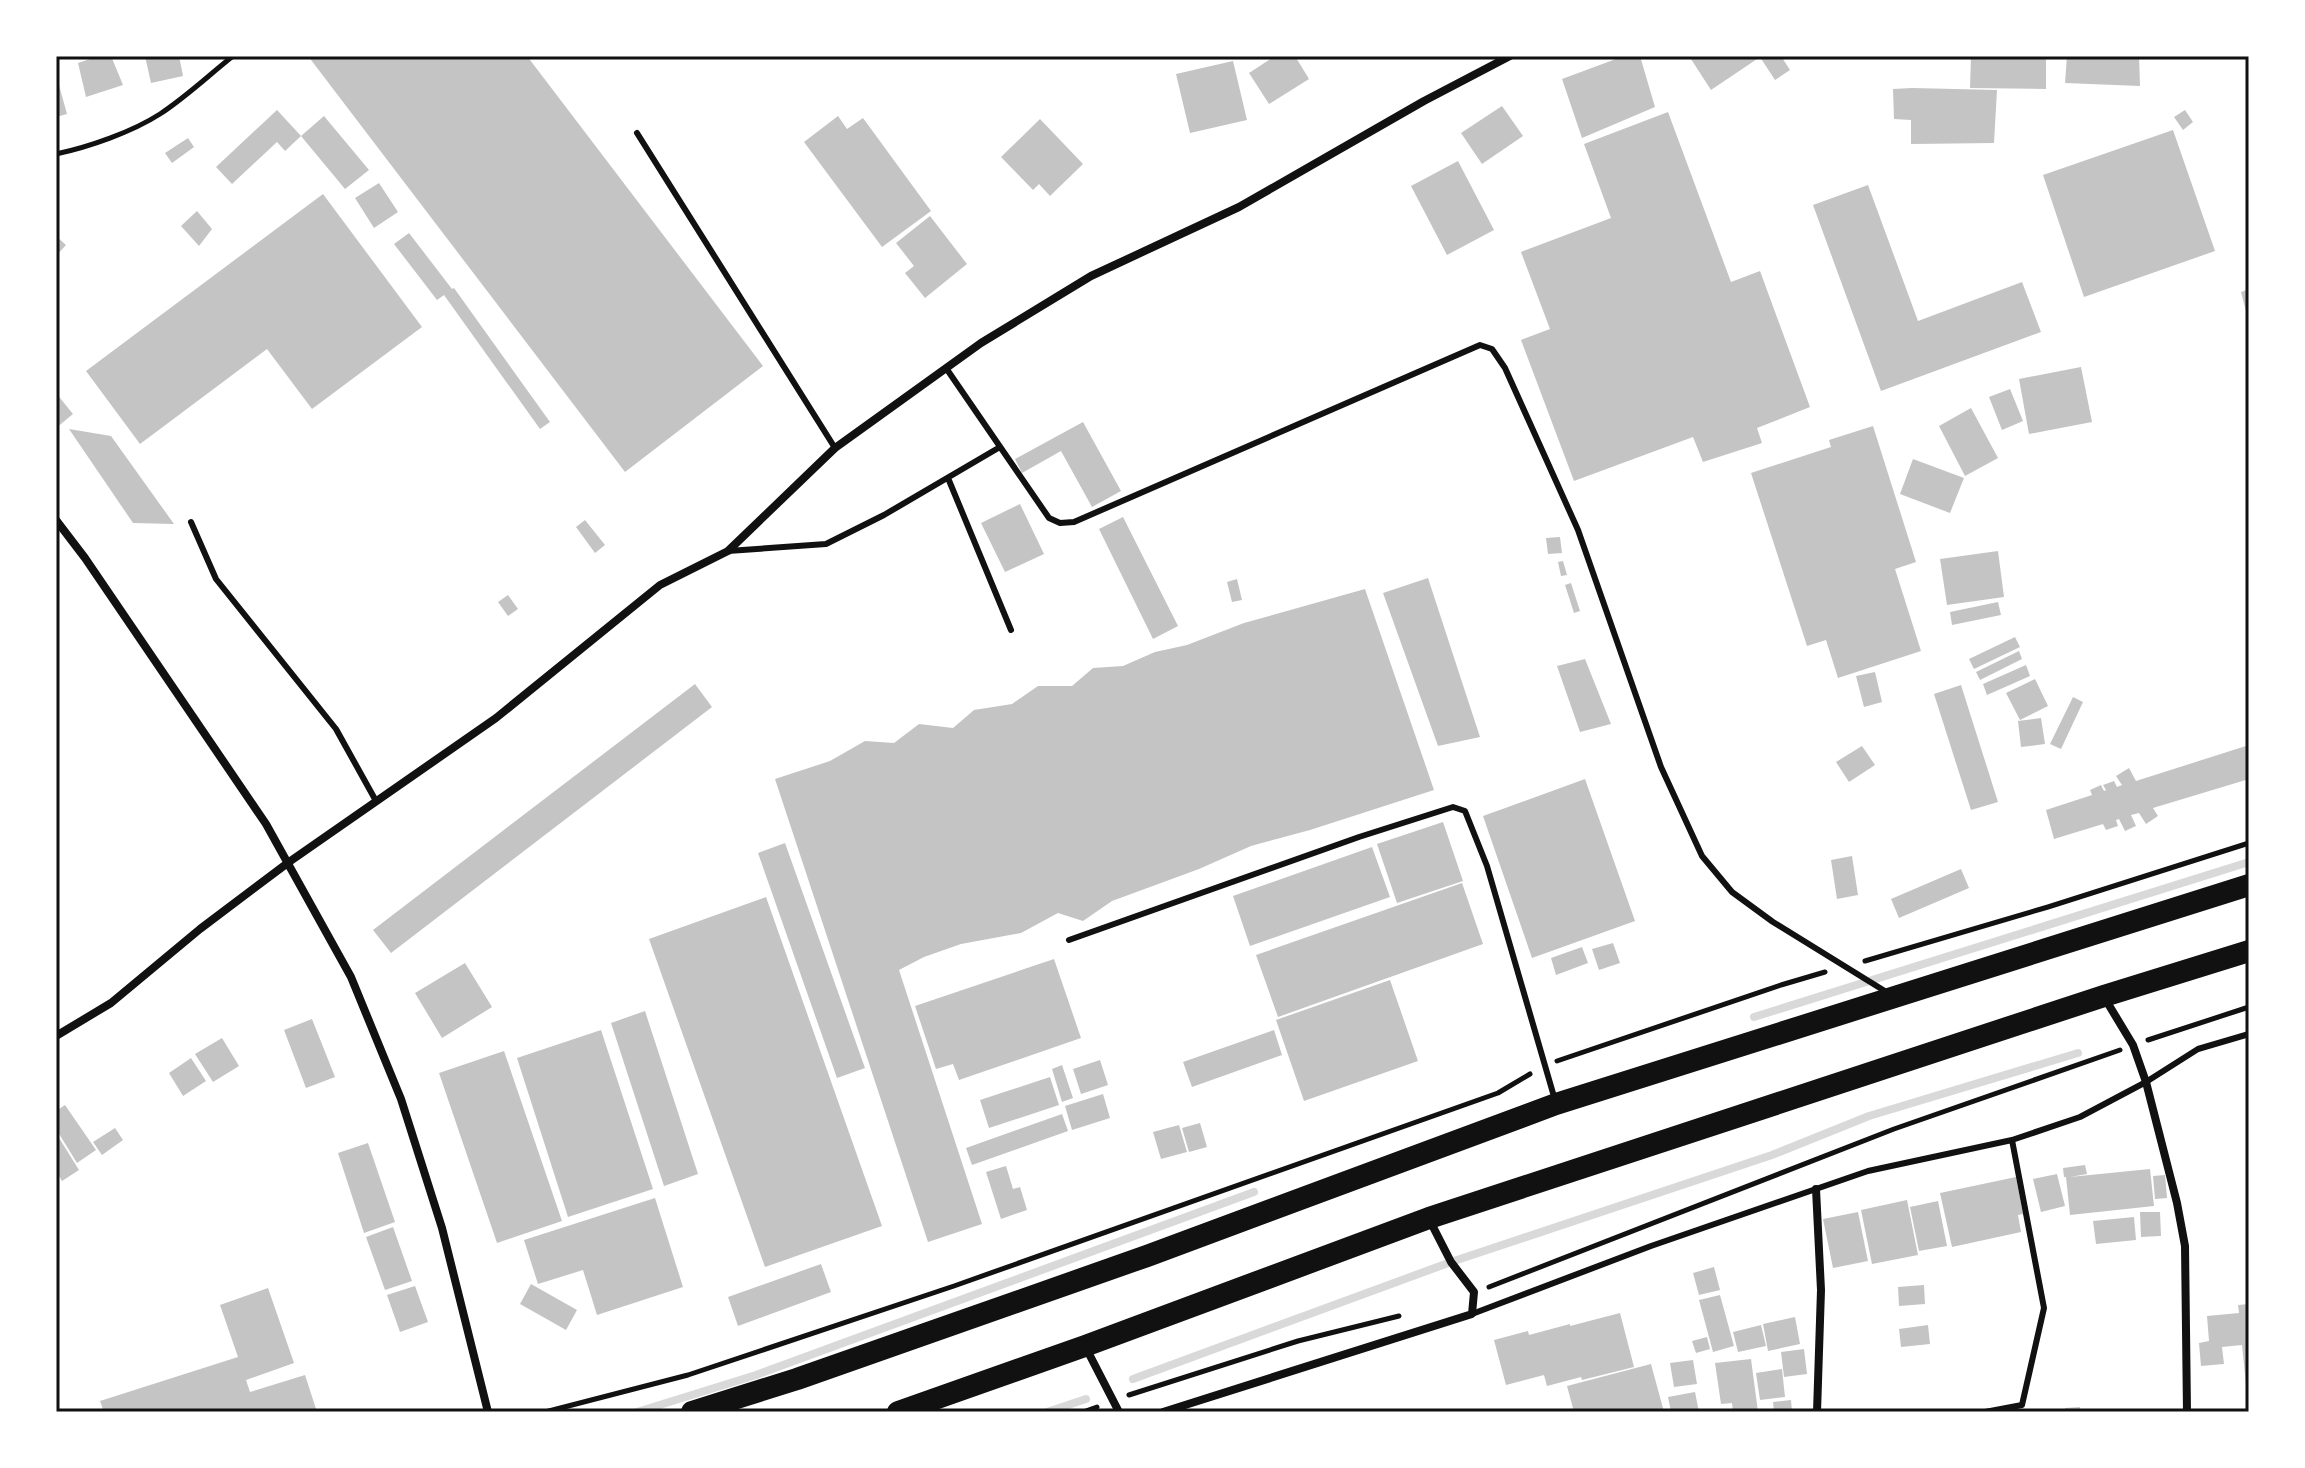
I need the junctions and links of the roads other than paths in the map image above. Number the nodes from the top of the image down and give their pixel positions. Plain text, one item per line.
1 (1510, 56) edge
2 (637, 133) dead end
3 (946, 368) junction
4 (1000, 447) junction
5 (835, 448) junction
6 (948, 478) junction
7 (56, 520) edge
8 (191, 522) dead end
9 (728, 551) junction
10 (1011, 630) dead end
11 (376, 801) junction
12 (289, 862) junction
13 (2249, 885) edge
14 (1069, 940) dead end
15 (2249, 951) edge
16 (2104, 996) junction
17 (1894, 997) junction
18 (2249, 1034) edge
19 (56, 1036) edge
20 (2146, 1082) junction
21 (1556, 1104) junction
22 (2012, 1140) junction
23 (1816, 1189) junction
24 (1429, 1218) junction
25 (1472, 1314) junction
26 (1085, 1346) junction
27 (488, 1412) edge
28 (692, 1412) edge
29 (898, 1412) edge
30 (1119, 1412) edge
31 (1163, 1412) edge
32 (1817, 1412) edge
33 (1985, 1412) edge
34 (2187, 1412) edge

1 - 3 street
2 - 5 lane
3 - 4 lane
3 - 5 street
4 - 6 lane
4 - 17 lane
5 - 9 street
6 - 9 lane
6 - 10 lane
7 - 12 street
8 - 11 lane
9 - 11 street
11 - 12 street
12 - 19 street
12 - 27 street
13 - 17 highway
14 - 21 lane
15 - 16 highway
16 - 20 street
16 - 24 highway
17 - 21 highway
18 - 20 lane
20 - 22 lane
20 - 34 street
21 - 28 highway
22 - 23 lane
22 - 33 lane
23 - 25 lane
23 - 32 street
24 - 25 street
24 - 26 highway
25 - 31 street
26 - 29 highway
26 - 30 street

